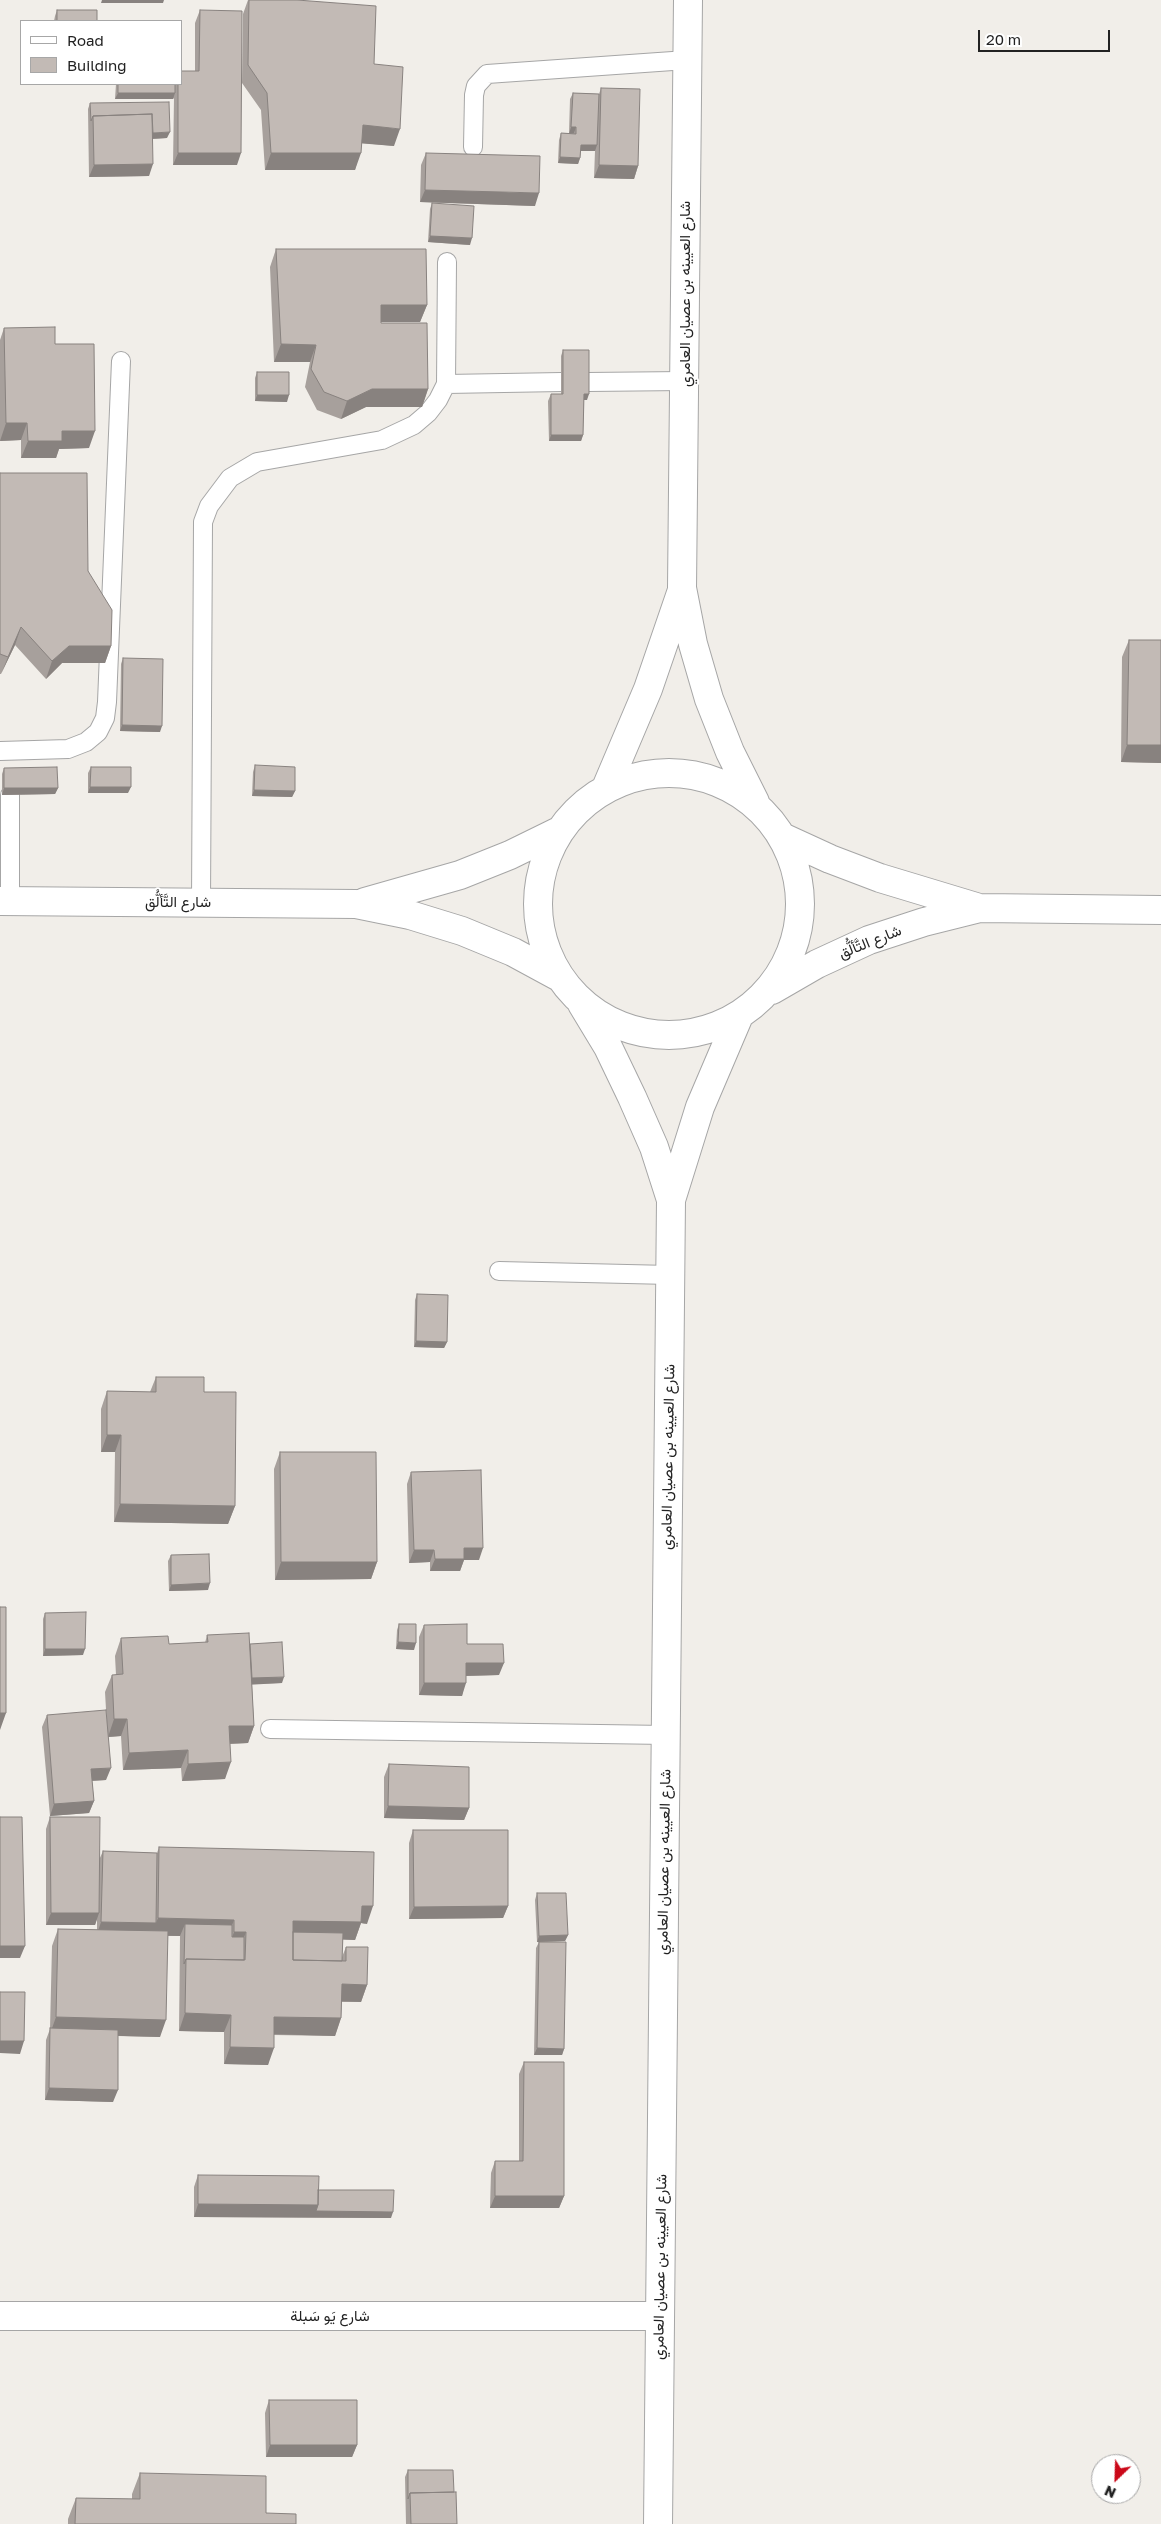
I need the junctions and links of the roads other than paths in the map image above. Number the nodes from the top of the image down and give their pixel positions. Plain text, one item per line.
1 (688, 0) edge
2 (687, 60) junction
3 (473, 147) dead end
4 (447, 262) dead end
5 (121, 361) dead end
6 (684, 381) junction
7 (562, 382) edge
8 (587, 382) edge
9 (446, 384) junction
10 (682, 588) junction
11 (7, 756) edge
12 (606, 788) junction
13 (10, 795) edge
14 (755, 802) junction
15 (559, 831) junction
16 (782, 837) junction
17 (5, 901) edge
18 (201, 902) junction
19 (356, 904) junction
20 (980, 908) junction
21 (1161, 910) edge
22 (561, 978) junction
23 (766, 992) junction
24 (580, 1000) junction
25 (738, 1018) junction
26 (671, 1200) junction
27 (499, 1271) dead end
28 (670, 1275) junction
29 (270, 1729) dead end
30 (666, 1735) junction
31 (0, 2316) edge
32 (660, 2316) junction
33 (658, 2524) edge

1 - 2 street, شارع العيينه بن عصيان العامري
2 - 3 lane
2 - 6 street, شارع العيينه بن عصيان العامري
4 - 9 lane
5 - 11 lane
6 - 8 lane
6 - 10 street, شارع العيينه بن عصيان العامري
7 - 9 lane
9 - 18 lane
10 - 12 street, شارع العيينه بن عصيان العامري
10 - 14 street, شارع العيينه بن عصيان العامري
12 - 14 street
12 - 15 street
13 - 17 lane
14 - 16 street
15 - 19 street, شارع التَّألُّق
15 - 22 street
16 - 20 street, شارع التَّألُّق
16 - 23 street
17 - 18 street, شارع التَّألُّق
18 - 19 street, شارع التَّألُّق
19 - 22 street, شارع التَّألُّق
20 - 21 street, شارع التَّألُّق
20 - 23 street, شارع التَّألُّق
22 - 24 street
23 - 25 street
24 - 25 street
24 - 26 street, شارع العيينه بن عصيان العامري
25 - 26 street, شارع العيينه بن عصيان العامري
26 - 28 street, شارع العيينه بن عصيان العامري
27 - 28 lane
28 - 30 street, شارع العيينه بن عصيان العامري
29 - 30 lane
30 - 32 street, شارع العيينه بن عصيان العامري
31 - 32 street, شارع يَو سَبلة
32 - 33 street, شارع العيينه بن عصيان العامري

